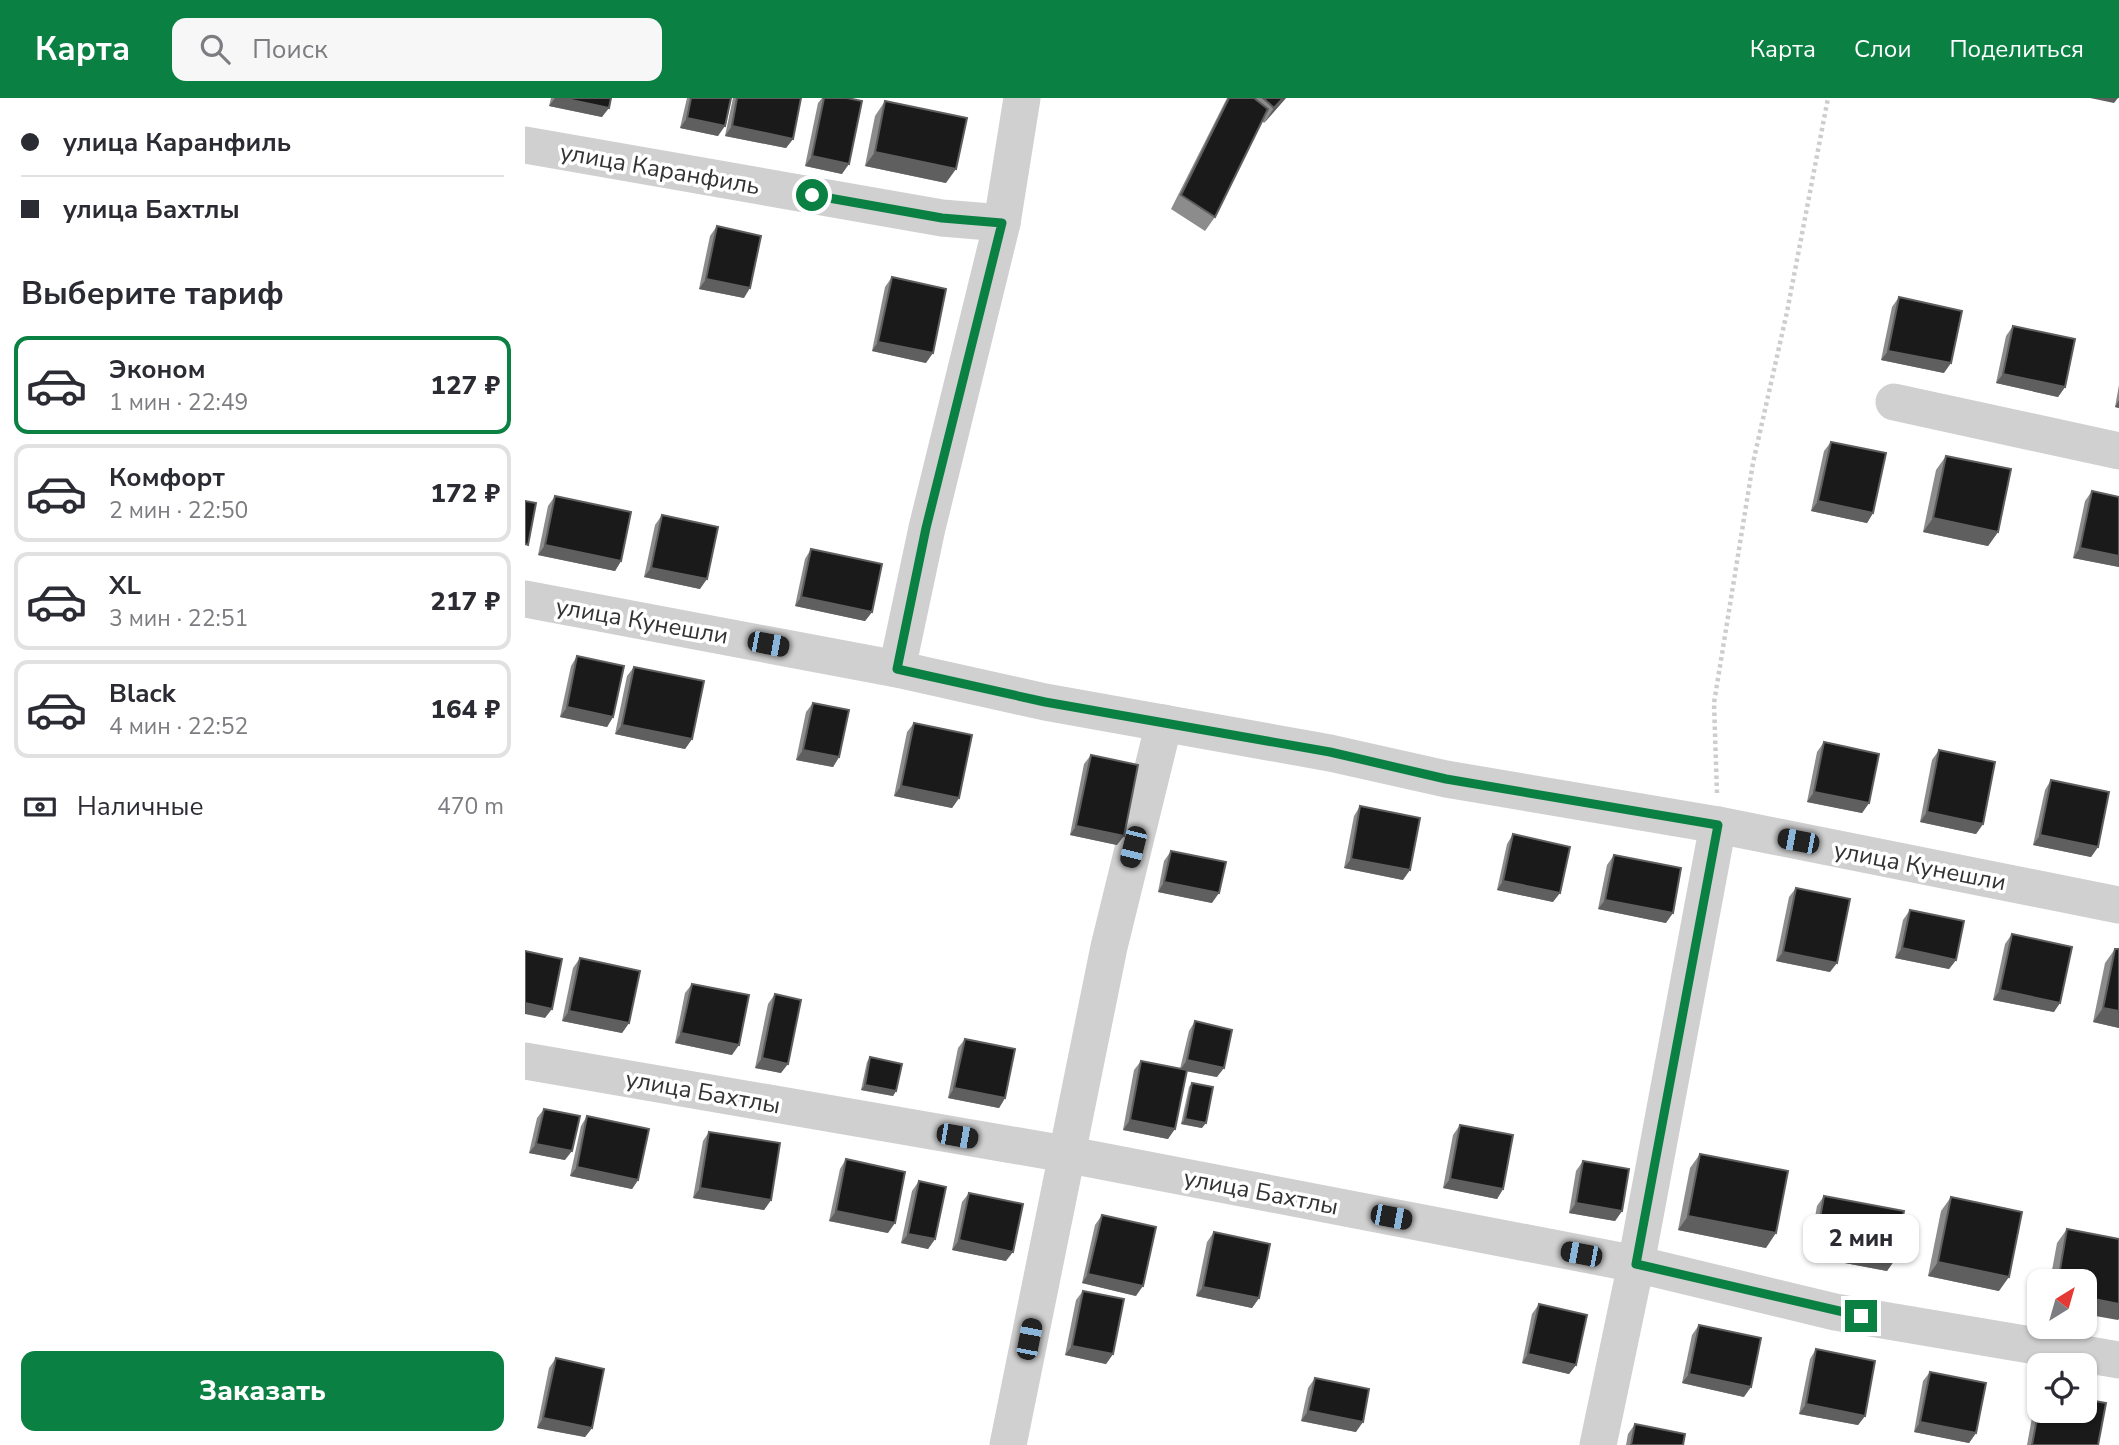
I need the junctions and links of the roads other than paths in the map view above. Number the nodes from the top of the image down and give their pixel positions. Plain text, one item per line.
1 (1022, 98) edge
2 (525, 145) edge
3 (1002, 223) junction
4 (1893, 402) dead end
5 (2119, 452) edge
6 (525, 599) edge
7 (897, 669) junction
8 (1164, 723) junction
9 (1718, 825) junction
10 (2119, 905) edge
11 (525, 1061) edge
12 (1065, 1154) junction
13 (1636, 1264) junction
14 (2119, 1360) edge
15 (1008, 1445) edge
16 (1598, 1445) edge

1 - 3 street
2 - 3 street, улица Каранфиль
3 - 7 street
4 - 5 street
6 - 7 street, улица Кунешли
7 - 8 street, улица Кунешли
8 - 9 street, улица Кунешли
8 - 12 street
9 - 10 street, улица Кунешли
9 - 13 street
11 - 12 street, улица Бахтлы
12 - 13 street, улица Бахтлы
12 - 15 street
13 - 14 street, улица Бахтлы
13 - 16 street

